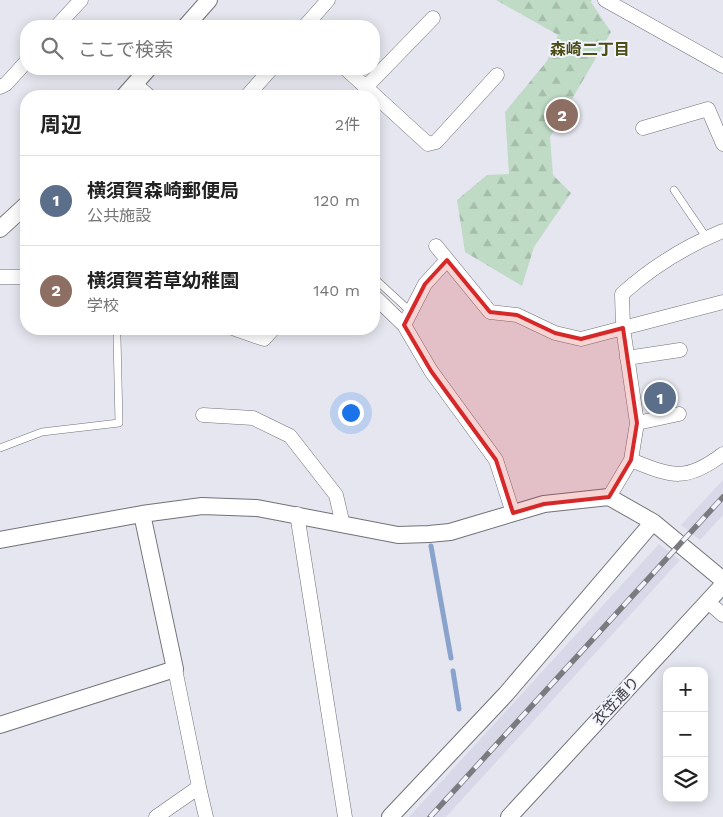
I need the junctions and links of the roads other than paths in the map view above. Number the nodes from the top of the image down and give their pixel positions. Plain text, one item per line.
1 (81, 0) edge
2 (209, 0) edge
3 (328, 0) edge
4 (605, 0) edge
5 (433, 18) dead end
6 (63, 20) edge
7 (191, 20) edge
8 (310, 20) edge
9 (723, 66) edge
10 (20, 69) edge
11 (380, 73) edge
12 (143, 75) edge
13 (266, 75) edge
14 (353, 75) edge
15 (378, 75) edge
16 (497, 75) dead end
17 (135, 84) junction
18 (0, 87) edge
19 (366, 87) junction
20 (130, 90) edge
21 (142, 90) edge
22 (252, 90) edge
23 (369, 90) edge
24 (380, 100) edge
25 (642, 128) dead end
26 (723, 144) edge
27 (674, 190) dead end
28 (20, 211) edge
29 (0, 229) edge
30 (723, 231) edge
31 (706, 238) junction
32 (436, 246) dead end
33 (447, 260) junction
34 (0, 277) edge
35 (20, 277) edge
36 (380, 285) edge
37 (380, 300) edge
38 (723, 302) edge
39 (407, 318) junction
40 (623, 328) junction
41 (252, 335) edge
42 (268, 335) edge
43 (116, 337) dead end
44 (680, 350) dead end
45 (627, 358) junction
46 (680, 414) dead end
47 (203, 415) dead end
48 (637, 423) junction
49 (0, 448) edge
50 (723, 454) edge
51 (631, 460) junction
52 (609, 497) junction
53 (513, 513) junction
54 (142, 514) junction
55 (297, 514) junction
56 (653, 522) junction
57 (343, 525) junction
58 (0, 540) edge
59 (723, 580) edge
60 (723, 585) edge
61 (708, 602) junction
62 (723, 615) edge
63 (175, 669) junction
64 (0, 726) edge
65 (200, 787) junction
66 (156, 817) edge
67 (206, 817) edge
68 (345, 817) edge
69 (390, 817) edge
70 (509, 817) edge

1 - 6 street
2 - 7 street
3 - 8 street
4 - 9 street
5 - 11 street
10 - 18 street
12 - 17 street
13 - 22 street
14 - 19 street
15 - 19 street
16 - 24 street
17 - 20 street
17 - 21 street
19 - 23 street
25 - 26 street
27 - 31 lane
28 - 29 street
30 - 31 street
31 - 40 street
32 - 33 street
33 - 39 street
33 - 40 street
34 - 35 street
36 - 39 lane
37 - 39 street
38 - 40 street
39 - 53 street
40 - 45 street
41 - 42 street
43 - 49 lane
44 - 45 street
45 - 48 street
46 - 48 street
47 - 57 street
48 - 51 street
50 - 51 street
51 - 52 street
52 - 53 street
52 - 56 street
53 - 57 street
54 - 55 street
54 - 58 street
54 - 63 street
55 - 57 street
55 - 68 street
56 - 59 street
56 - 69 street
60 - 61 street, 衣笠通り
61 - 62 street
61 - 70 street, 衣笠通り
63 - 64 street
63 - 65 street
65 - 66 street
65 - 67 street

